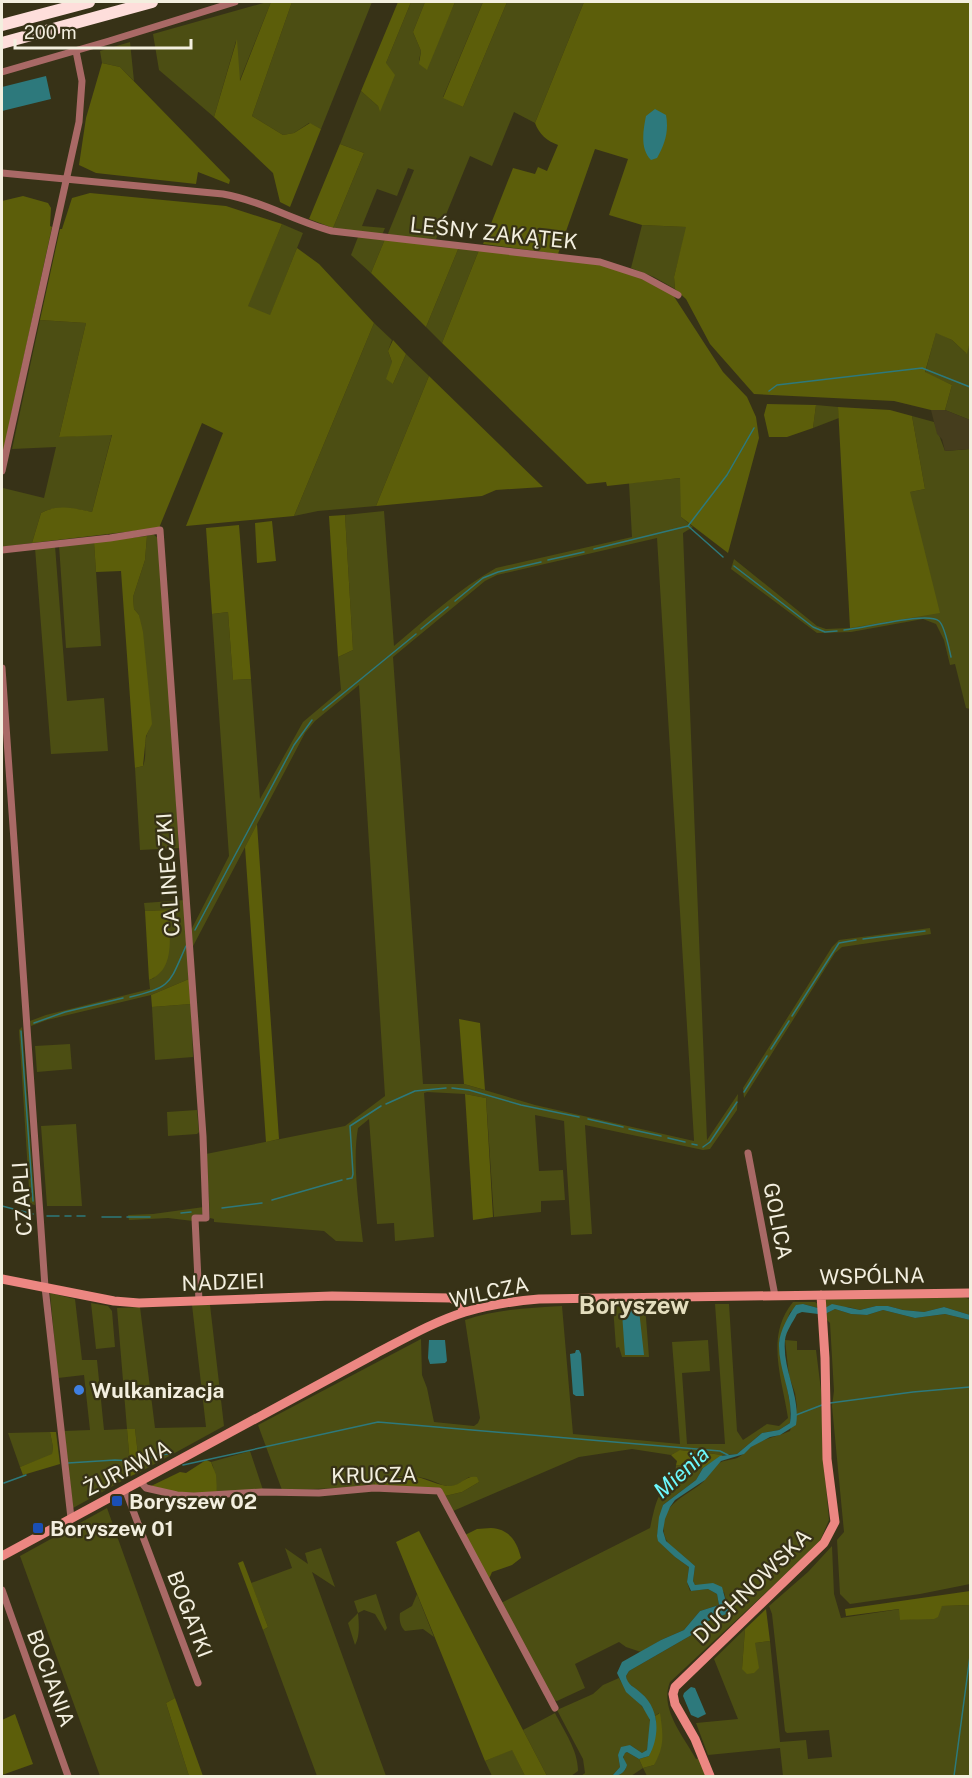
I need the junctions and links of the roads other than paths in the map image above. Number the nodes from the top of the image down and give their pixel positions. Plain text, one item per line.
1 (89, 2) edge
2 (152, 2) edge
3 (235, 2) edge
4 (2, 25) edge
5 (2, 44) edge
6 (76, 51) junction
7 (2, 72) edge
8 (2, 173) edge
9 (66, 179) junction
10 (678, 296) dead end
11 (2, 471) edge
12 (2, 550) edge
13 (2, 668) edge
14 (748, 1153) dead end
15 (2, 1279) edge
16 (45, 1287) junction
17 (970, 1293) edge
18 (775, 1296) junction
19 (821, 1300) junction
20 (199, 1301) junction
21 (464, 1312) junction
22 (238, 1428) joint
23 (140, 1481) junction
24 (125, 1489) junction
25 (71, 1515) junction
26 (2, 1556) edge
27 (2, 1590) edge
28 (198, 1683) dead end
29 (555, 1708) dead end
30 (69, 1776) edge
31 (710, 1776) edge

1 - 4 highway
2 - 5 highway
3 - 6 street
6 - 7 street
6 - 9 street
8 - 9 street, LEŚNY ZAKĄTEK
9 - 10 street, LEŚNY ZAKĄTEK
9 - 11 street
12 - 20 street, CALINECZKI
13 - 16 street, CZAPLI
14 - 18 street, GOLICA
15 - 16 main road, NADZIEI
16 - 20 main road, NADZIEI
16 - 25 street, CZAPLI
17 - 19 main road, WSPÓLNA
18 - 19 main road, WSPÓLNA
18 - 21 main road, WILCZA
19 - 31 main road, DUCHNOWSKA
20 - 21 main road, NADZIEI
21 - 22 main road, WILCZA
22 - 23 main road, ŻURAWIA
23 - 24 main road, ŻURAWIA
23 - 29 street, KRUCZA
24 - 25 main road, ŻURAWIA
24 - 28 street, BOGATKI
25 - 26 main road, ŻURAWIA
27 - 30 street, BOCIANIA

